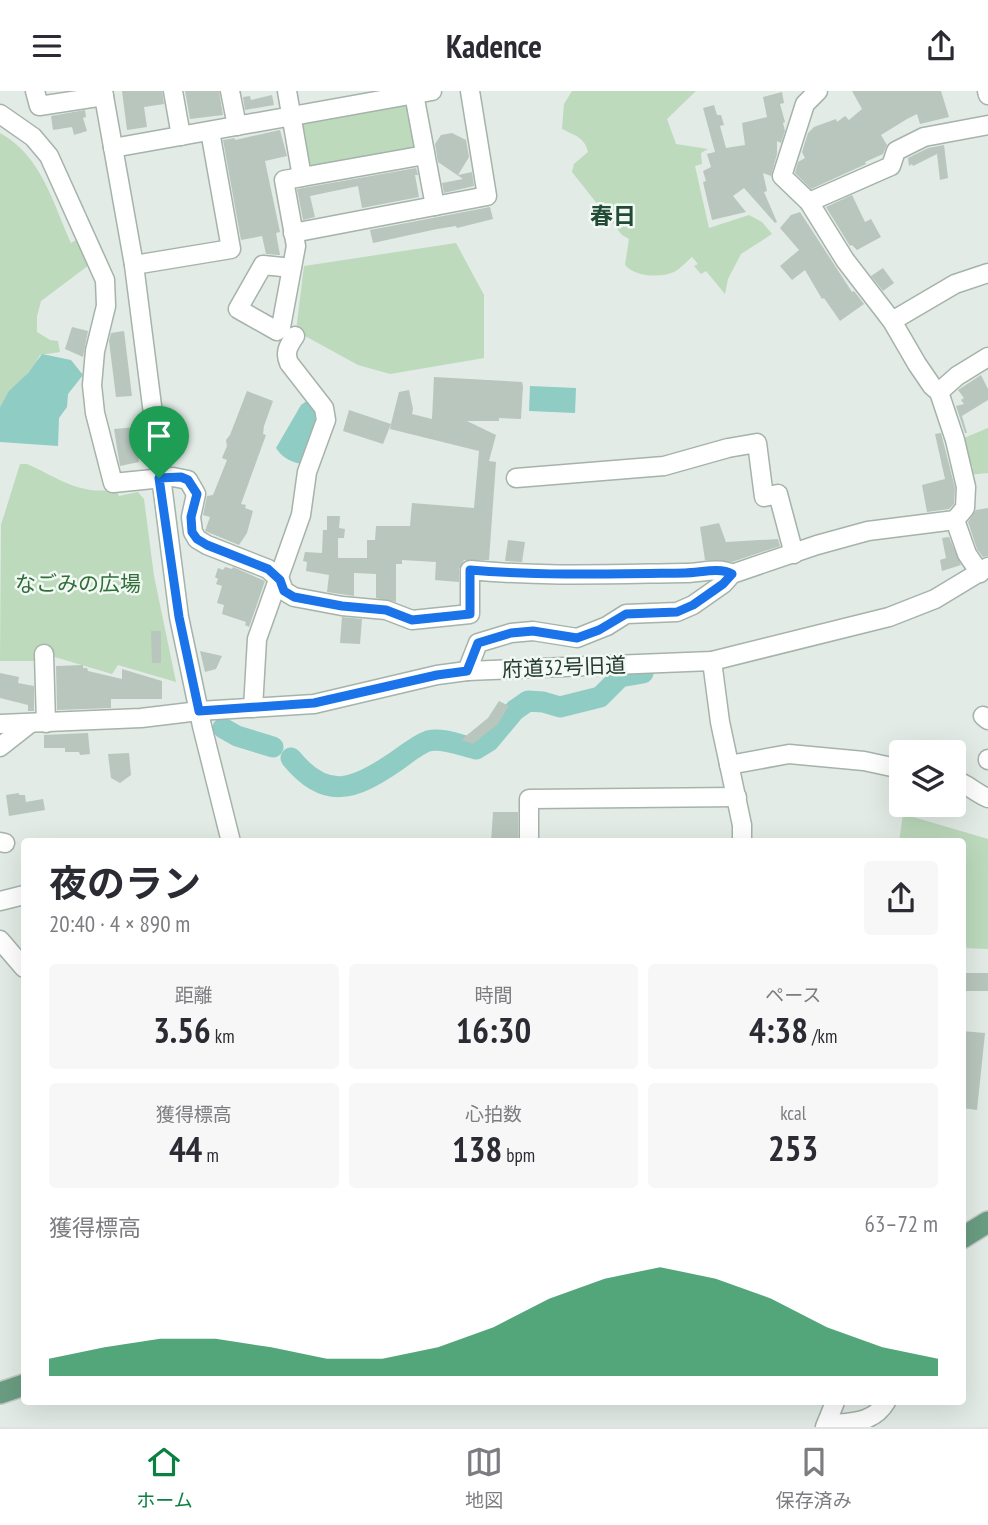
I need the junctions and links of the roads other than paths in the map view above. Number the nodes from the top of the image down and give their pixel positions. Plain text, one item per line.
1 (35, 91) edge
2 (173, 91) edge
3 (230, 91) edge
4 (287, 91) edge
5 (470, 91) edge
6 (818, 91) edge
7 (423, 93) edge
8 (103, 94) edge
9 (0, 114) edge
10 (292, 116) junction
11 (988, 125) edge
12 (237, 126) junction
13 (210, 131) junction
14 (181, 136) junction
15 (113, 148) junction
16 (425, 155) junction
17 (302, 177) junction
18 (809, 202) junction
19 (435, 207) junction
20 (293, 233) junction
21 (134, 265) junction
22 (292, 268) dead end
23 (988, 273) edge
24 (892, 321) junction
25 (295, 336) dead end
26 (988, 357) edge
27 (939, 392) junction
28 (159, 478) junction
29 (516, 478) dead end
30 (955, 520) junction
31 (794, 554) junction
32 (985, 571) edge
33 (732, 574) junction
34 (280, 580) junction
35 (470, 614) junction
36 (478, 643) junction
37 (44, 654) dead end
38 (712, 661) junction
39 (467, 671) junction
40 (253, 708) junction
41 (199, 711) junction
42 (0, 724) edge
43 (37, 724) junction
44 (0, 747) edge
45 (729, 765) junction
46 (889, 766) edge
47 (966, 784) edge
48 (737, 797) junction
49 (988, 798) edge
50 (231, 838) edge
51 (529, 838) edge
52 (743, 838) edge
53 (21, 896) edge
54 (0, 901) edge
55 (8, 950) edge
56 (21, 965) edge
57 (988, 1222) edge
58 (966, 1236) edge
59 (21, 1386) edge
60 (0, 1393) edge
61 (834, 1405) edge
62 (884, 1405) edge
63 (825, 1426) edge

1 - 8 street
2 - 14 street
3 - 12 street
4 - 10 street
5 - 19 street
6 - 18 street
7 - 10 street
7 - 16 street
8 - 15 street
9 - 28 street
10 - 12 street
10 - 17 street
11 - 18 street
12 - 13 street
13 - 14 street
13 - 21 street
14 - 15 street
15 - 21 street
16 - 17 street
16 - 19 street
17 - 20 street
18 - 24 street
19 - 20 street
20 - 22 street
21 - 28 street
23 - 24 street
24 - 27 street
25 - 34 street
26 - 27 street
27 - 30 street
28 - 34 street
28 - 41 street
29 - 31 street
30 - 31 street
30 - 32 street
31 - 33 street
32 - 38 street, 府道32号旧道
33 - 35 street
33 - 36 street
34 - 35 street
34 - 40 street
35 - 36 street
36 - 39 street
37 - 43 street
38 - 39 street, 府道32号旧道
38 - 45 street
39 - 40 street, 府道32号旧道
40 - 41 street, 府道32号旧道
41 - 43 street, 府道32号旧道
41 - 50 street
42 - 43 street, 府道32号旧道
43 - 44 street
45 - 46 street
45 - 48 street
47 - 49 street
48 - 51 street
48 - 52 street
53 - 54 street
55 - 56 street
57 - 58 main road
59 - 60 main road
61 - 63 street
62 - 63 street

